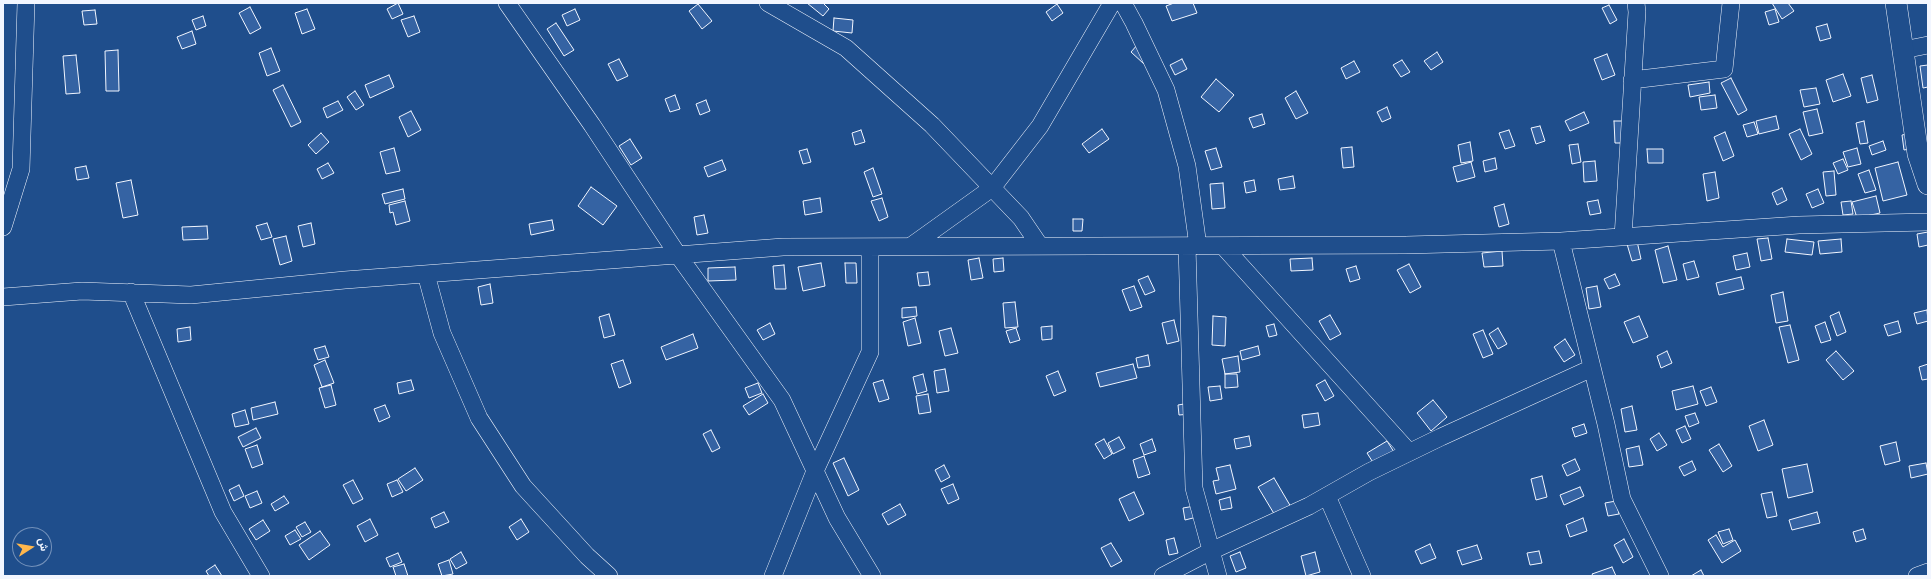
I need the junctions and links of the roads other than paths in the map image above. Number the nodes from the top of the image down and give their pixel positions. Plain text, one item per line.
1 (26, 3) edge
2 (507, 3) edge
3 (768, 3) edge
4 (1112, 3) edge
5 (1123, 3) edge
6 (1636, 3) edge
7 (1731, 3) edge
8 (1896, 3) edge
9 (1928, 45) edge
10 (1903, 50) junction
11 (1632, 80) junction
12 (1928, 184) edge
13 (992, 188) junction
14 (1928, 222) edge
15 (3, 227) edge
16 (1623, 237) junction
17 (1561, 241) junction
18 (870, 246) junction
19 (911, 246) junction
20 (1040, 246) junction
21 (1193, 246) junction
22 (1223, 246) junction
23 (678, 255) junction
24 (426, 274) junction
25 (131, 292) junction
26 (3, 297) edge
27 (1592, 368) junction
28 (1409, 452) junction
29 (815, 471) junction
30 (1327, 496) junction
31 (1211, 551) junction
32 (261, 576) edge
33 (609, 576) edge
34 (773, 576) edge
35 (872, 576) edge
36 (1163, 576) edge
37 (1218, 576) edge
38 (1362, 576) edge
39 (1660, 576) edge

1 - 15 street
2 - 23 street
3 - 13 street
4 - 13 street
5 - 21 street
6 - 11 street
7 - 11 street
8 - 10 street
9 - 10 street
10 - 12 street
11 - 16 street
13 - 19 street
13 - 20 street
14 - 16 street
16 - 17 street
17 - 22 street
17 - 27 street
18 - 19 street
18 - 23 street
18 - 29 street
19 - 20 street
20 - 21 street
21 - 22 street
21 - 31 street
22 - 28 street
23 - 24 street
23 - 29 street
24 - 25 street
24 - 33 street
25 - 26 street
25 - 32 street
27 - 28 street
27 - 39 street
28 - 30 street
29 - 34 street
29 - 35 street
30 - 31 street
30 - 38 street
31 - 36 street
31 - 37 street

